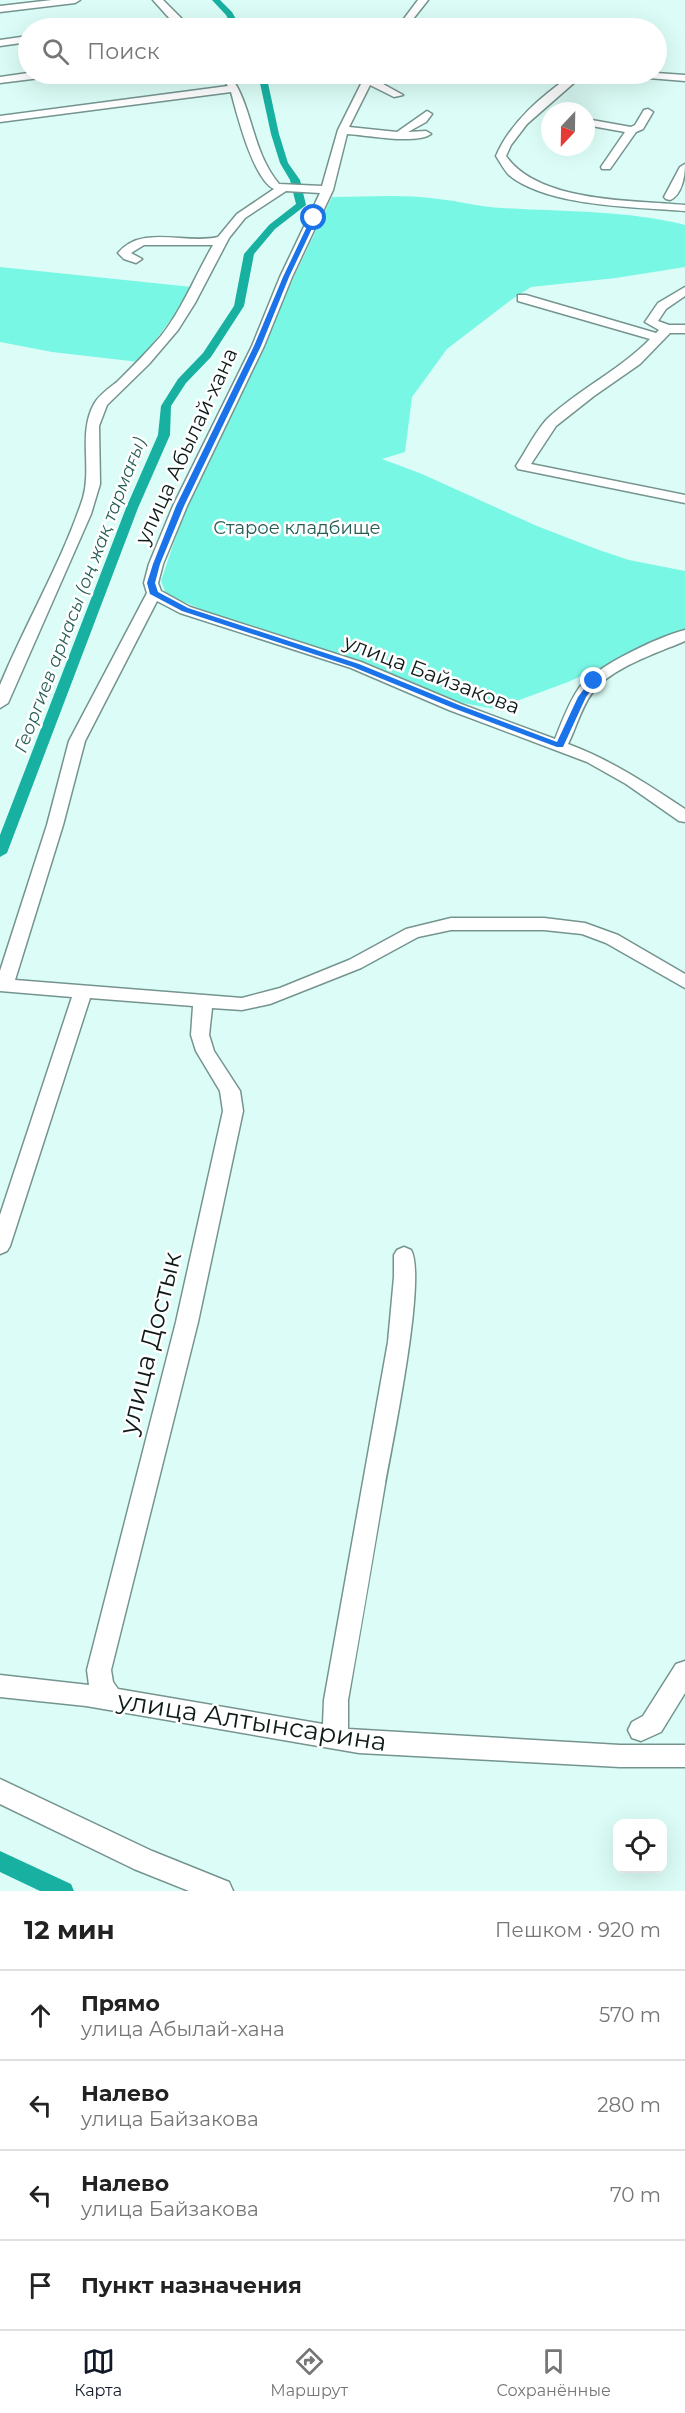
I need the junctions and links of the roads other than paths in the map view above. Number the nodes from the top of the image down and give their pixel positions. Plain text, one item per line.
1 (75, 0) edge
2 (158, 0) edge
3 (423, 0) edge
4 (0, 9) edge
5 (175, 18) edge
6 (409, 18) edge
7 (18, 40) edge
8 (0, 43) edge
9 (667, 73) edge
10 (18, 78) edge
11 (685, 78) edge
12 (0, 80) edge
13 (232, 84) edge
14 (366, 84) edge
15 (380, 84) edge
16 (564, 84) edge
17 (235, 88) junction
18 (398, 95) dead end
19 (648, 112) dead end
20 (427, 114) dead end
21 (532, 114) junction
22 (541, 116) edge
23 (0, 119) edge
24 (595, 124) edge
25 (343, 130) junction
26 (632, 130) junction
27 (426, 134) dead end
28 (404, 136) junction
29 (606, 166) dead end
30 (685, 167) edge
31 (680, 184) edge
32 (293, 189) junction
33 (327, 190) junction
34 (670, 197) dead end
35 (685, 208) edge
36 (224, 239) junction
37 (136, 260) dead end
38 (685, 291) edge
39 (522, 298) dead end
40 (685, 329) edge
41 (665, 331) junction
42 (683, 495) edge
43 (154, 594) junction
44 (685, 635) edge
45 (0, 703) edge
46 (560, 746) junction
47 (685, 817) edge
48 (685, 982) edge
49 (2, 984) edge
50 (82, 990) junction
51 (200, 1002) junction
52 (0, 1246) edge
53 (405, 1255) dead end
54 (685, 1672) edge
55 (0, 1686) edge
56 (111, 1699) junction
57 (641, 1730) dead end
58 (334, 1739) junction
59 (685, 1756) edge
60 (0, 1791) edge
61 (220, 1891) edge

1 - 4 street
2 - 5 street
3 - 6 street
7 - 8 street
9 - 11 street
10 - 12 street
13 - 17 street
14 - 25 street, улица Абылай-хана
15 - 18 street, улица Абылай-хана
16 - 21 street
17 - 23 street
17 - 32 street
19 - 26 street
20 - 28 street
21 - 22 street
21 - 35 street
24 - 26 street
25 - 28 street
25 - 33 street, улица Абылай-хана
26 - 29 street
27 - 28 street
30 - 31 street
31 - 34 street
32 - 33 street
32 - 36 street
33 - 43 street, улица Абылай-хана
36 - 37 street
36 - 45 street
38 - 41 street
39 - 41 street
40 - 41 street
41 - 42 street
43 - 46 street, улица Байзакова
43 - 49 street, улица Абылай-хана
44 - 46 street
46 - 47 street, улица Байзакова
48 - 51 street
49 - 50 street
50 - 51 street
50 - 52 street
51 - 56 street, улица Достык
53 - 58 street
54 - 57 street
55 - 56 street, улица Алтынсарина
56 - 58 street, улица Алтынсарина
58 - 59 street, улица Алтынсарина
60 - 61 street

